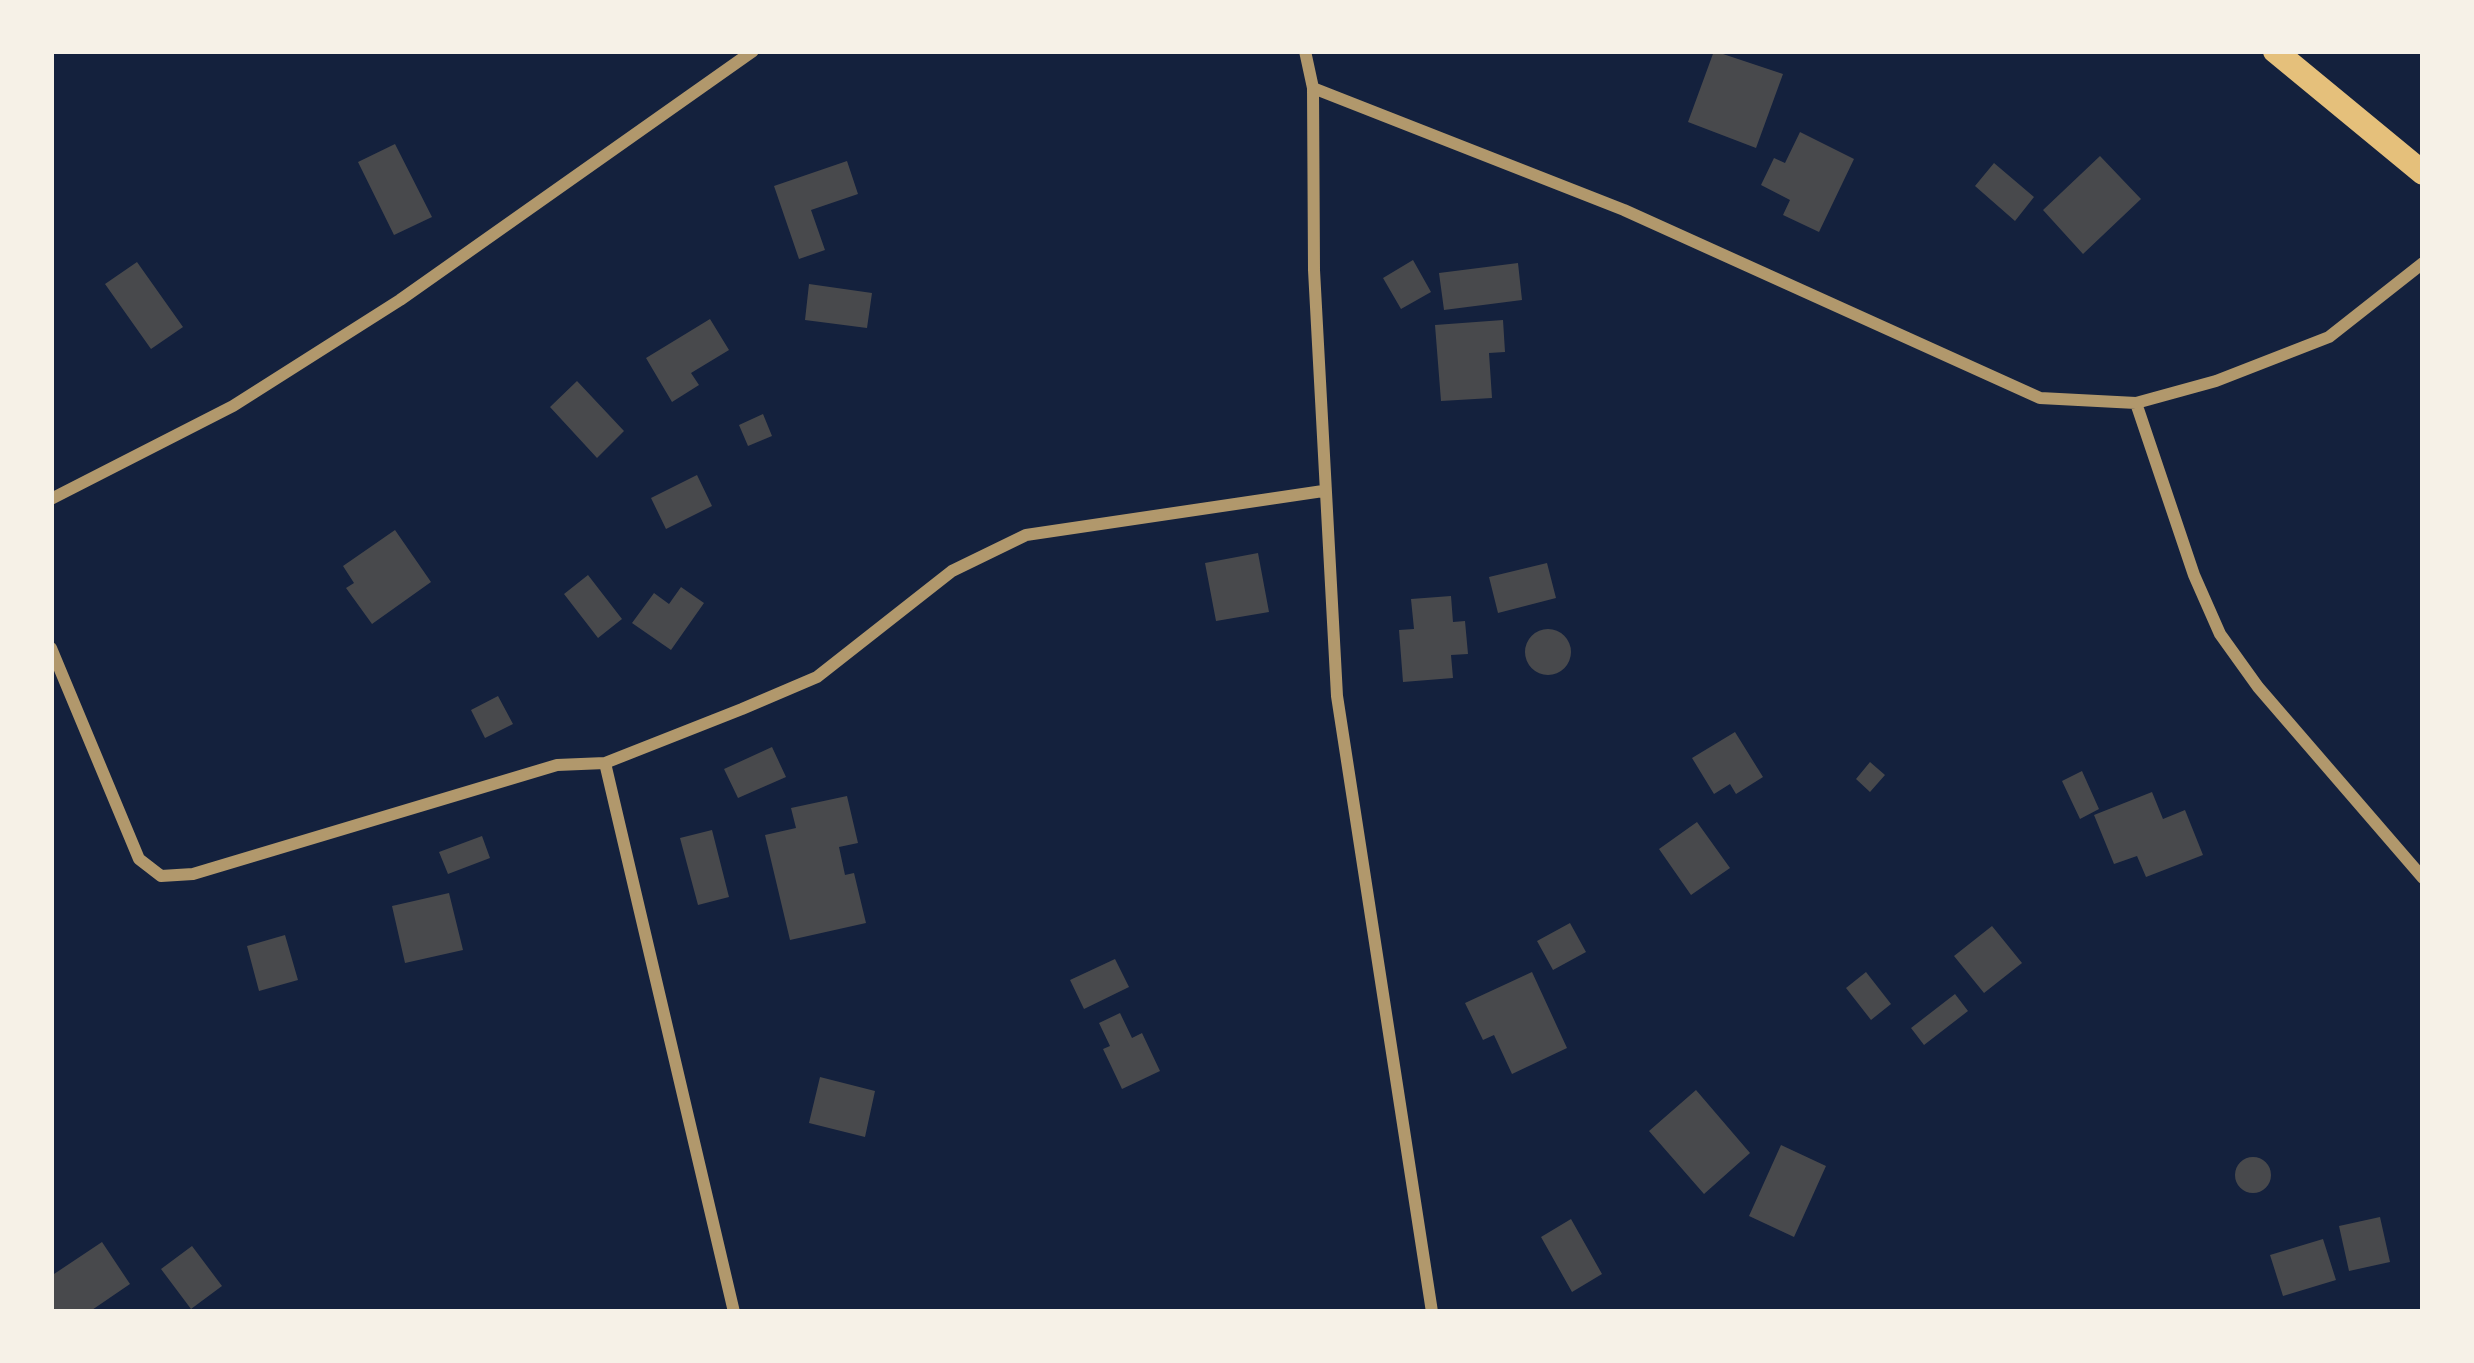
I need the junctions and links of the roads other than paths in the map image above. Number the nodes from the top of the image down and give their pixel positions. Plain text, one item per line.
1 (753, 51) edge
2 (1305, 51) edge
3 (2275, 51) edge
4 (1313, 88) junction
5 (2423, 172) edge
6 (2423, 263) edge
7 (2136, 403) junction
8 (1323, 491) junction
9 (51, 499) edge
10 (51, 648) edge
11 (605, 763) junction
12 (2423, 878) edge
13 (734, 1312) edge
14 (1432, 1312) edge

1 - 9 street
2 - 4 street
3 - 5 main road
4 - 7 street
4 - 8 street
6 - 7 street
7 - 12 street
8 - 11 street
8 - 14 street
10 - 11 street
11 - 13 street

